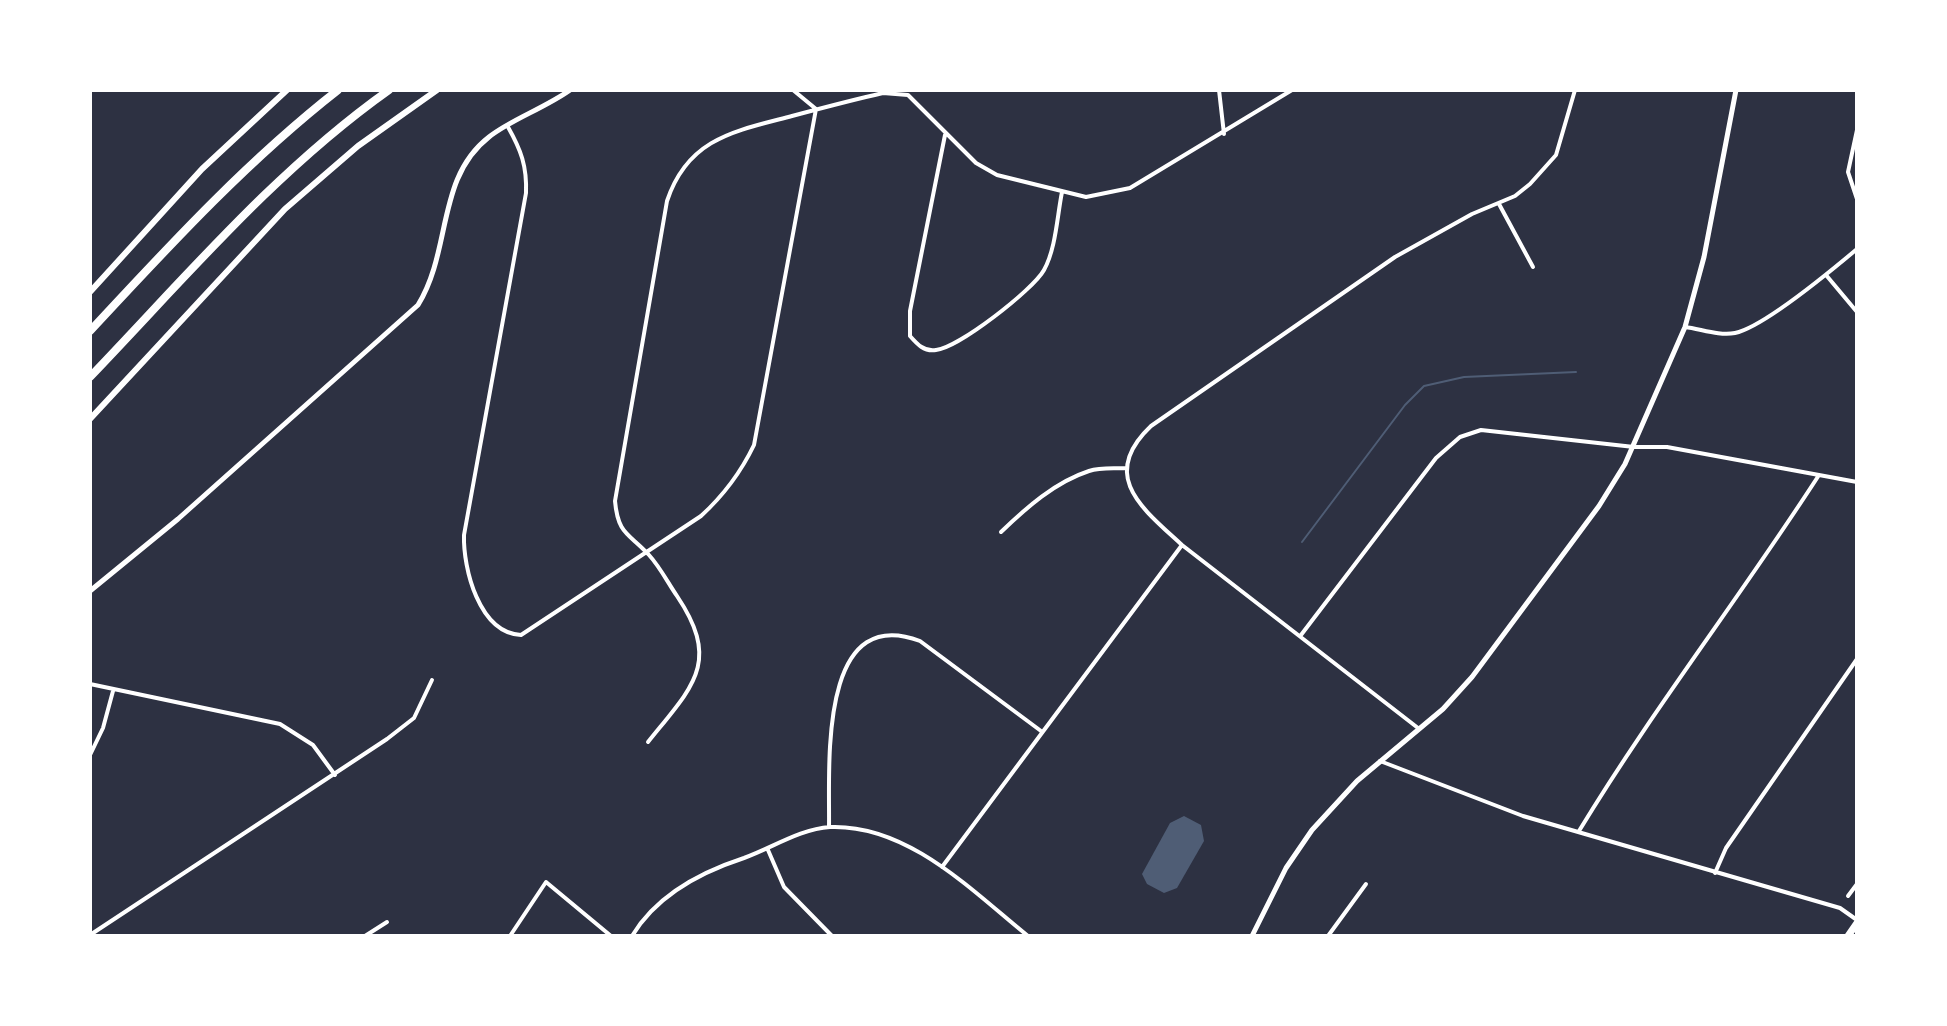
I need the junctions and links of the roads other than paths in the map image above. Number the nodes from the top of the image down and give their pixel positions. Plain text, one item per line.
1 (287, 90) edge
2 (338, 90) edge
3 (389, 90) edge
4 (437, 90) edge
5 (570, 90) edge
6 (793, 90) edge
7 (1219, 90) edge
8 (1292, 90) edge
9 (1575, 90) edge
10 (1736, 90) edge
11 (816, 109) junction
12 (508, 127) junction
13 (1857, 130) edge
14 (1224, 134) junction
15 (945, 135) junction
16 (1062, 192) junction
17 (1857, 199) edge
18 (1499, 204) junction
19 (1857, 249) edge
20 (1533, 267) dead end
21 (1826, 275) junction
22 (90, 292) edge
23 (1857, 312) edge
24 (1685, 327) junction
25 (90, 331) edge
26 (91, 378) edge
27 (90, 419) edge
28 (1634, 447) junction
29 (1126, 468) junction
30 (1819, 475) junction
31 (1857, 482) edge
32 (1001, 532) dead end
33 (1182, 545) junction
34 (648, 553) junction
35 (90, 591) edge
36 (1301, 636) junction
37 (1857, 659) edge
38 (432, 680) dead end
39 (90, 684) edge
40 (113, 691) junction
41 (1418, 728) junction
42 (1041, 731) junction
43 (648, 742) dead end
44 (90, 755) edge
45 (1380, 761) junction
46 (335, 775) junction
47 (829, 827) junction
48 (1579, 831) junction
49 (768, 850) junction
50 (941, 867) junction
51 (1715, 873) junction
52 (1366, 884) dead end
53 (1857, 884) edge
54 (1848, 896) dead end
55 (1857, 921) edge
56 (387, 922) dead end
57 (90, 935) edge
58 (365, 936) edge
59 (510, 936) edge
60 (611, 936) edge
61 (632, 936) edge
62 (832, 936) edge
63 (1028, 936) edge
64 (1252, 936) edge
65 (1328, 936) edge
66 (1848, 936) edge

1 - 22 main road
2 - 25 highway
3 - 26 highway
4 - 27 main road
5 - 12 street
6 - 11 street
7 - 14 street
8 - 14 street
9 - 18 street
10 - 24 street
11 - 15 street
11 - 34 street
11 - 34 street
12 - 34 street
12 - 35 street
13 - 17 street
14 - 16 street
15 - 16 street
15 - 16 street
18 - 20 street
18 - 29 street
19 - 21 street
21 - 23 street
21 - 24 street
24 - 28 street
28 - 30 street
28 - 36 street
28 - 41 street
29 - 32 street
29 - 33 street
30 - 31 street
30 - 48 street
33 - 36 street
33 - 42 street
34 - 43 street
36 - 41 street
37 - 51 street
38 - 46 street
39 - 40 street
40 - 44 street
40 - 46 street
41 - 45 street
42 - 47 street
42 - 50 street
45 - 48 street
45 - 64 street
46 - 57 street
47 - 49 street
47 - 50 street
48 - 51 street
49 - 61 street
49 - 62 street
50 - 63 street
51 - 55 street
52 - 65 street
53 - 54 street
55 - 66 main road
56 - 58 street
59 - 60 street

